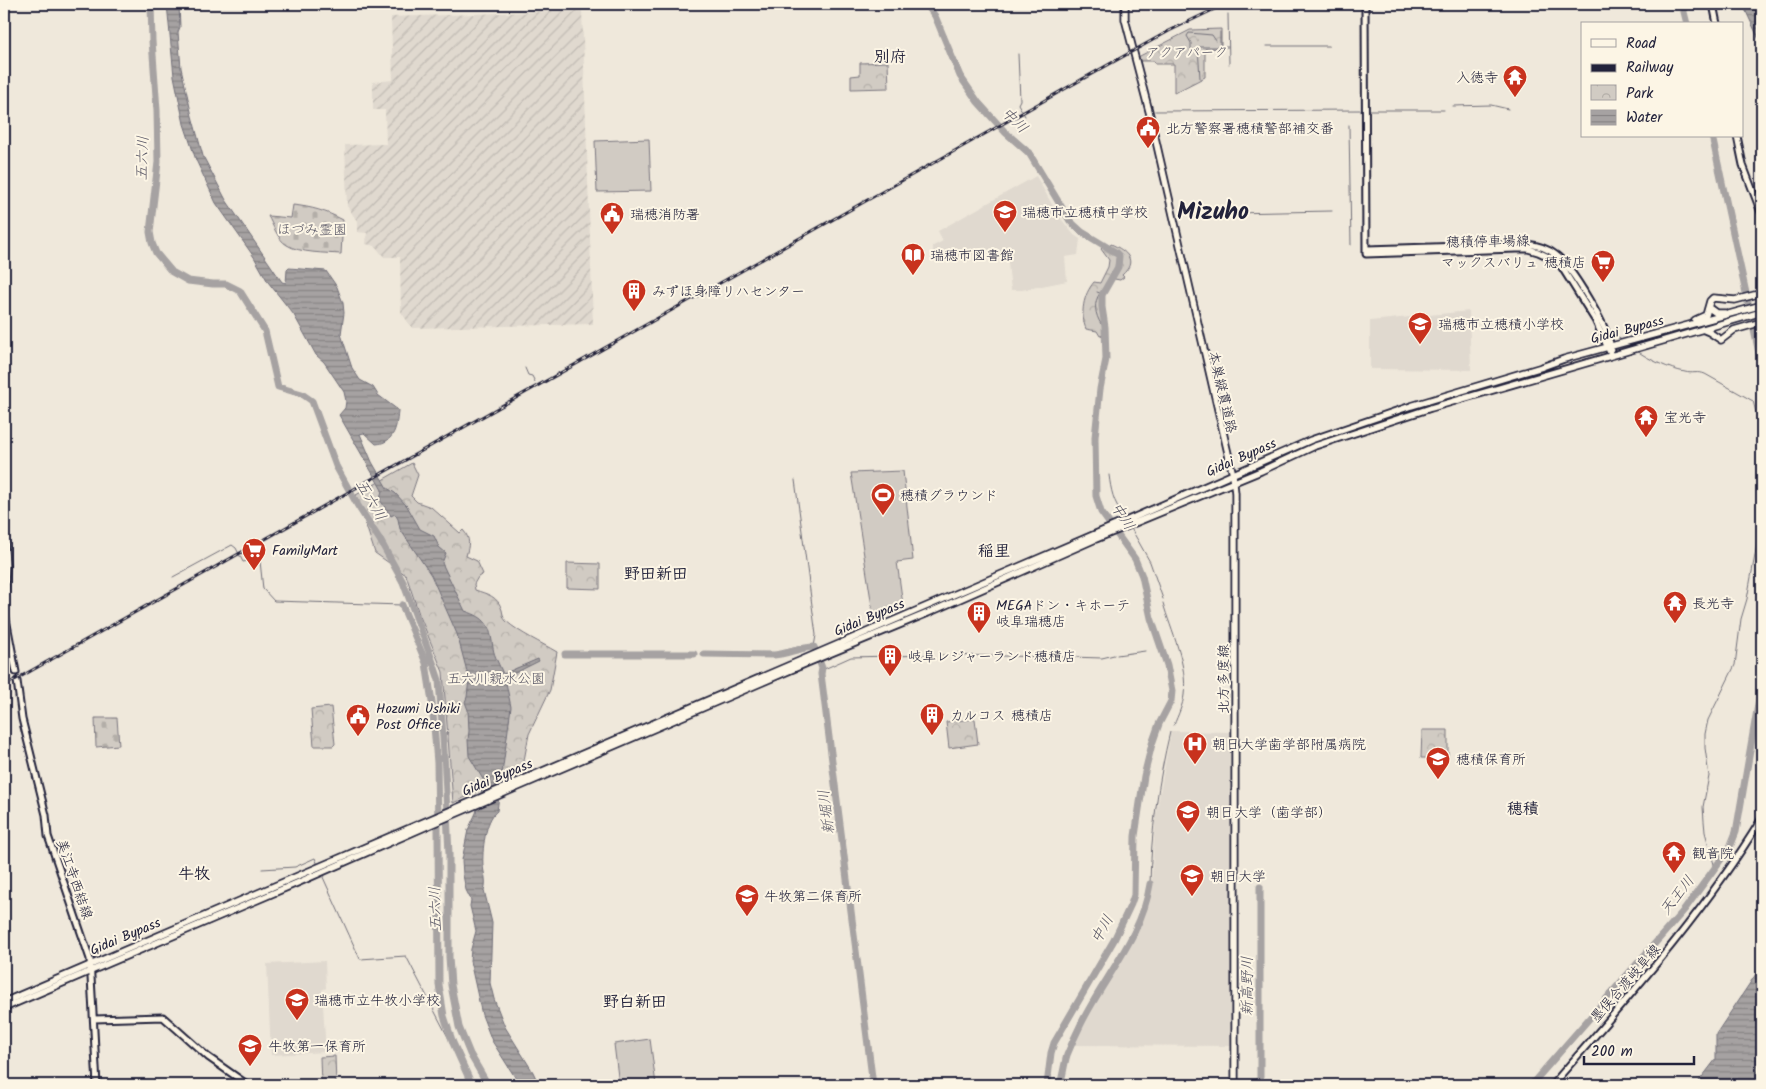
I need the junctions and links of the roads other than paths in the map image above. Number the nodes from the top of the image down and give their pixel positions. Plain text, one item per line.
1 (1124, 4) edge
2 (1365, 4) edge
3 (1713, 4) edge
4 (1717, 22) edge
5 (1737, 138) edge
6 (1762, 215) edge
7 (1762, 293) edge
8 (1762, 305) edge
9 (1709, 308) junction
10 (1762, 312) edge
11 (1744, 313) junction
12 (1730, 321) junction
13 (1760, 323) edge
14 (1680, 327) junction
15 (1699, 330) junction
16 (1715, 337) junction
17 (1609, 347) junction
18 (1611, 355) junction
19 (1232, 476) junction
20 (1234, 482) junction
21 (1129, 523) junction
22 (4, 527) edge
23 (16, 672) dead end
24 (18, 682) dead end
25 (1762, 818) edge
26 (91, 968) junction
27 (4, 1002) edge
28 (4, 1008) edge
29 (94, 1019) junction
30 (97, 1085) edge
31 (248, 1085) edge
32 (1235, 1085) edge
33 (1552, 1085) edge

1 - 19 main road, 本巣縦貫道路
2 - 17 main road, 穂積停車場線
3 - 4 main road
5 - 6 main road
7 - 9 main road
8 - 11 main road, Gidai Bypass
9 - 11 main road
9 - 14 main road
10 - 11 main road, Gidai Bypass
11 - 12 main road, Gidai Bypass
11 - 14 main road, Gidai Bypass
12 - 15 main road, Gidai Bypass
12 - 16 main road
13 - 16 main road
14 - 17 main road, Gidai Bypass
15 - 16 main road
15 - 18 main road, Gidai Bypass
17 - 18 main road, 穂積停車場線
17 - 19 main road, Gidai Bypass
18 - 20 main road, Gidai Bypass
19 - 20 main road, 本巣縦貫道路
19 - 21 main road, Gidai Bypass
20 - 21 main road, Gidai Bypass
20 - 32 main road, 北方多度線
21 - 26 main road, Gidai Bypass
22 - 23 main road
24 - 26 main road, 美江寺西結線
25 - 33 main road, 墨俣合渡岐阜線
26 - 27 main road, Gidai Bypass
26 - 28 main road, Gidai Bypass
26 - 29 main road, 美江寺西結線
29 - 30 main road, 美江寺西結線
29 - 31 main road

